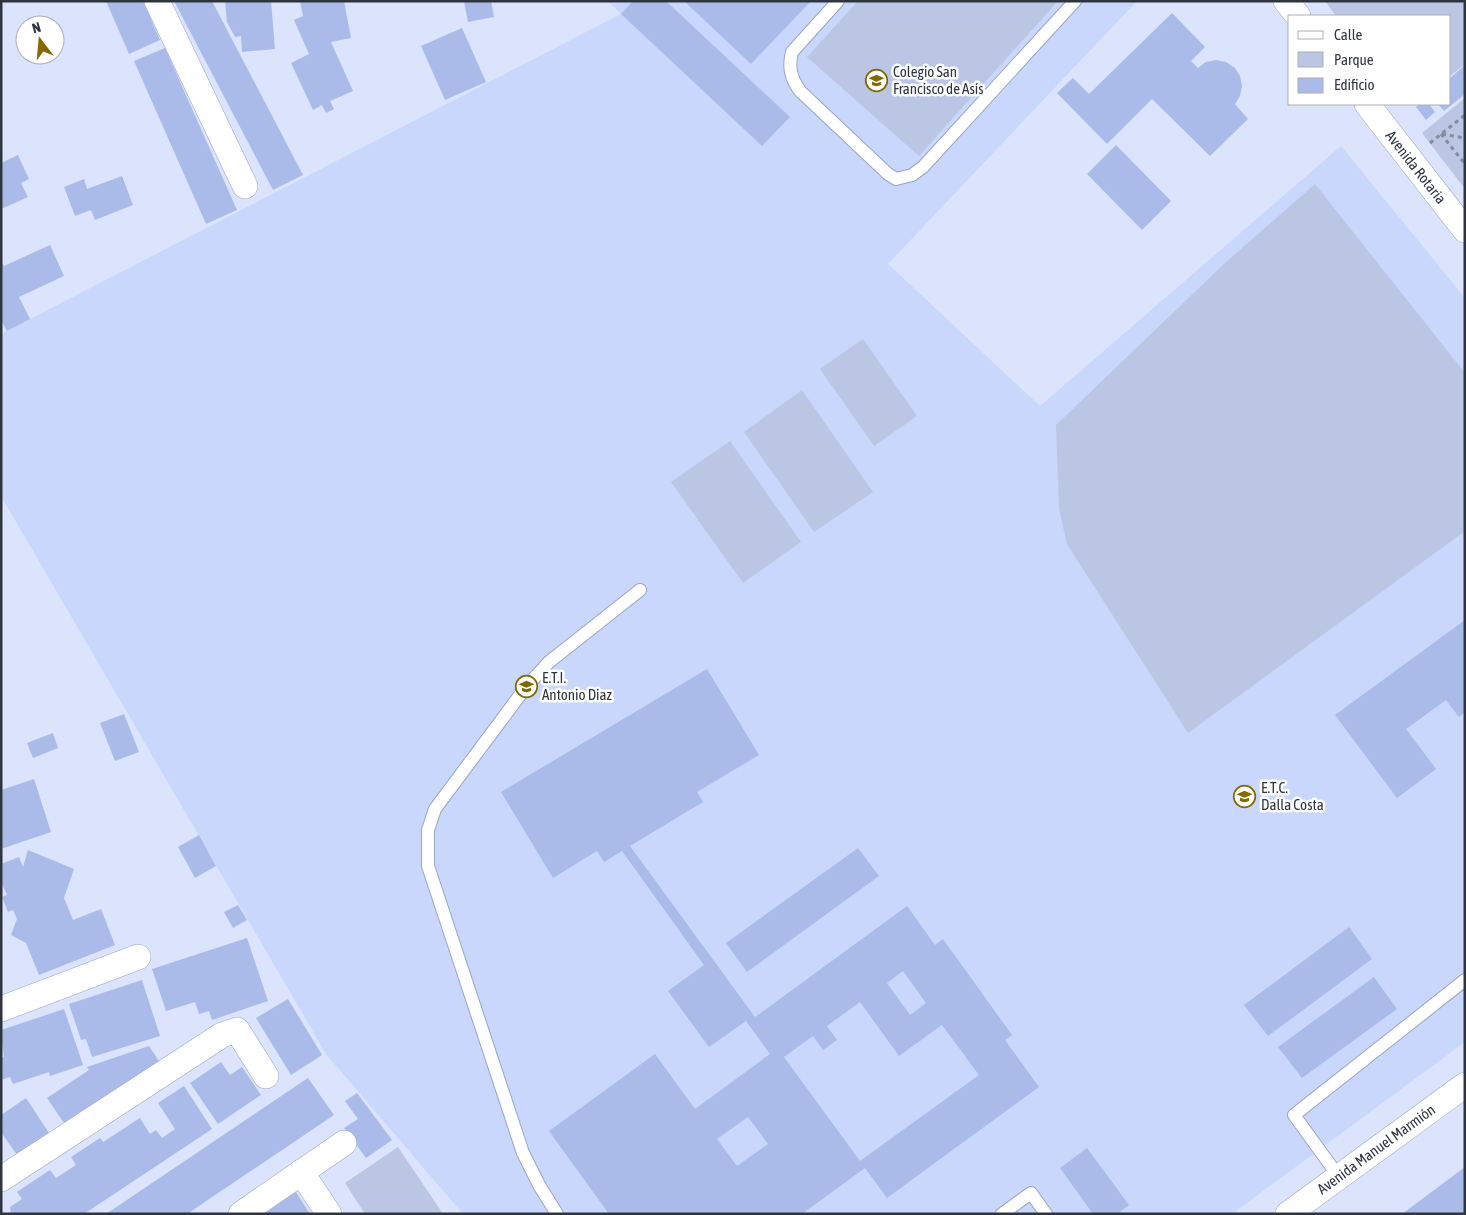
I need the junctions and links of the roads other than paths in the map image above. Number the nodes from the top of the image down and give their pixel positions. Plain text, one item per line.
1 (157, 1) edge
2 (838, 1) edge
3 (1075, 1) edge
4 (1286, 1) edge
5 (1297, 15) edge
6 (1368, 105) edge
7 (245, 186) dead end
8 (1465, 230) edge
9 (640, 590) dead end
10 (138, 957) dead end
11 (1465, 980) edge
12 (1, 1008) edge
13 (266, 1076) dead end
14 (1465, 1085) edge
15 (344, 1143) dead end
16 (301, 1172) junction
17 (1339, 1177) junction
18 (1, 1179) edge
19 (241, 1214) edge
20 (329, 1214) edge
21 (557, 1214) edge
22 (1002, 1214) edge
23 (1046, 1214) edge
24 (1288, 1214) edge

1 - 7 street
2 - 3 lane
4 - 5 street
6 - 8 street, Avenida Rotaria
9 - 21 lane
10 - 12 street
11 - 17 lane
13 - 18 street
14 - 17 street, Avenida Manuel Marmión
15 - 16 street
16 - 19 street
16 - 20 street
17 - 24 street, Avenida Manuel Marmión
22 - 23 lane

